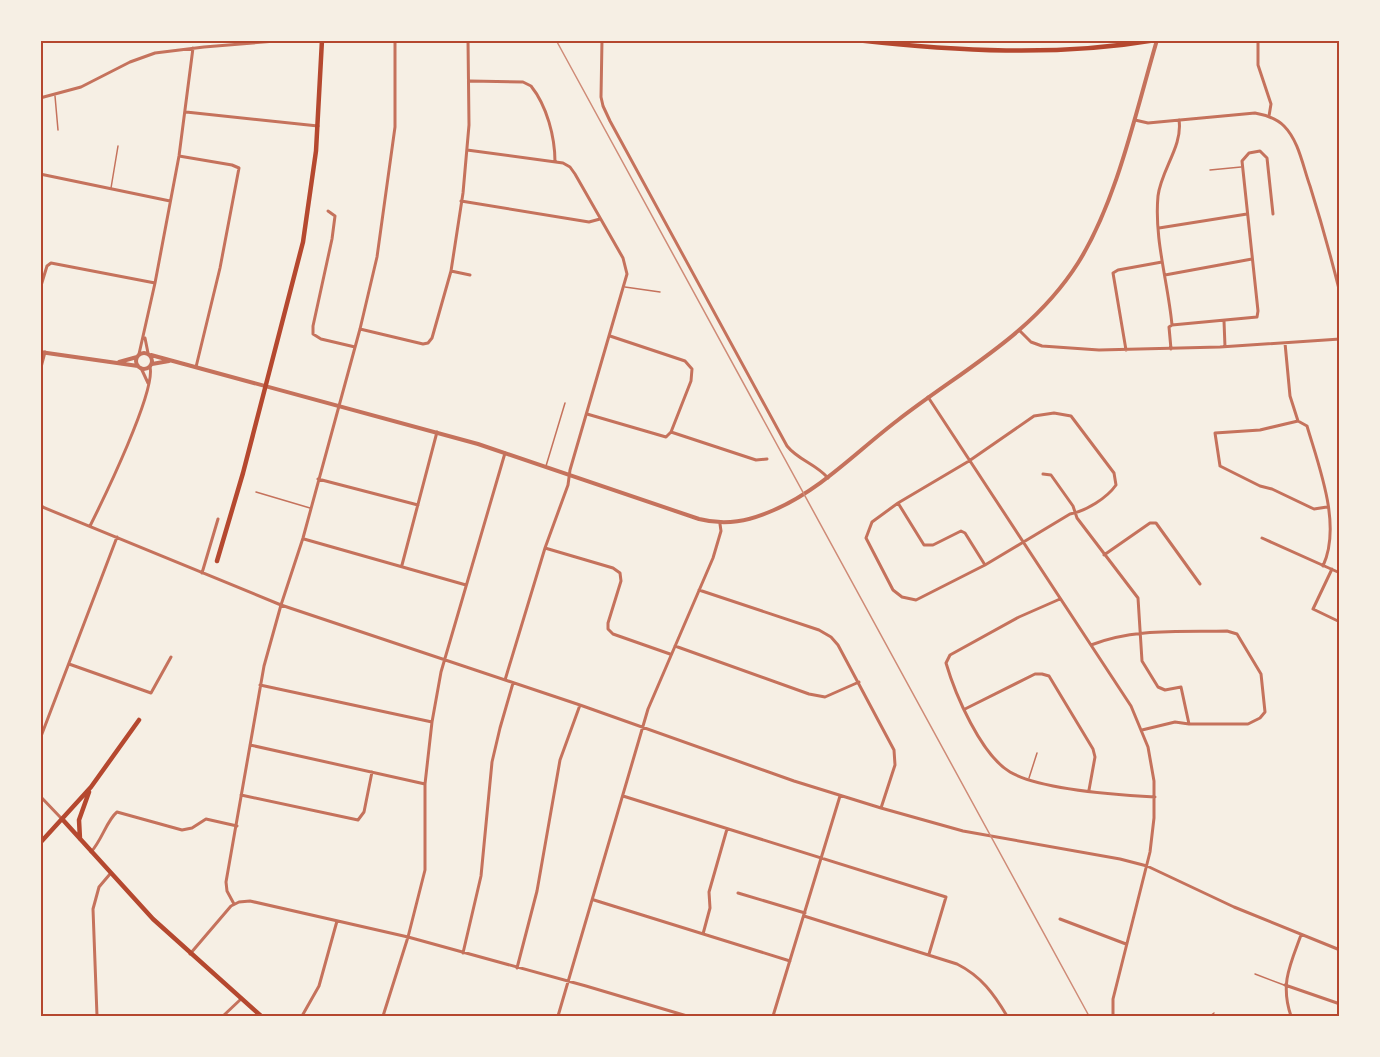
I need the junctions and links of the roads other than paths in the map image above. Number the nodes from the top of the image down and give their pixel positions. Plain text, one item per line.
1 (288, 40) edge
2 (322, 40) edge
3 (395, 40) edge
4 (468, 40) edge
5 (602, 40) edge
6 (856, 40) edge
7 (1156, 40) edge
8 (1258, 40) edge
9 (204, 42) edge
10 (204, 47) junction
11 (193, 48) junction
12 (470, 81) junction
13 (55, 95) junction
14 (40, 98) edge
15 (186, 112) junction
16 (1269, 116) junction
17 (1133, 119) junction
18 (1179, 120) junction
19 (318, 126) junction
20 (58, 130) dead end
21 (118, 146) dead end
22 (467, 150) junction
23 (179, 156) junction
24 (555, 162) junction
25 (1242, 167) junction
26 (1210, 170) dead end
27 (40, 174) edge
28 (110, 189) junction
29 (170, 201) junction
30 (461, 201) junction
31 (328, 211) dead end
32 (1247, 214) junction
33 (1273, 214) dead end
34 (600, 219) junction
35 (1159, 228) junction
36 (1252, 259) junction
37 (1162, 262) junction
38 (452, 271) junction
39 (470, 275) dead end
40 (1165, 275) junction
41 (155, 283) junction
42 (624, 287) junction
43 (40, 289) edge
44 (660, 292) dead end
45 (1340, 293) edge
46 (1224, 321) junction
47 (1172, 325) junction
48 (360, 329) junction
49 (1020, 331) junction
50 (144, 336) junction
51 (610, 336) junction
52 (1340, 339) edge
53 (1285, 343) junction
54 (355, 347) junction
55 (1225, 347) junction
56 (1171, 349) junction
57 (1126, 350) junction
58 (43, 352) edge
59 (149, 354) junction
60 (138, 356) junction
61 (170, 361) junction
62 (118, 363) junction
63 (151, 365) junction
64 (140, 367) junction
65 (196, 367) junction
66 (40, 371) edge
67 (148, 385) junction
68 (265, 385) junction
69 (928, 397) junction
70 (566, 403) dead end
71 (338, 405) junction
72 (587, 414) junction
73 (1298, 421) junction
74 (437, 432) junction
75 (671, 432) junction
76 (505, 453) junction
77 (767, 459) dead end
78 (969, 461) junction
79 (545, 467) junction
80 (1043, 474) dead end
81 (570, 476) junction
82 (828, 478) junction
83 (318, 479) junction
84 (256, 492) dead end
85 (897, 503) junction
86 (418, 505) junction
87 (41, 506) edge
88 (1327, 507) junction
89 (311, 508) junction
90 (1076, 513) junction
91 (40, 514) edge
92 (218, 519) dead end
93 (720, 524) junction
94 (90, 526) junction
95 (117, 537) junction
96 (303, 538) junction
97 (1262, 538) dead end
98 (1023, 543) junction
99 (545, 548) junction
100 (1104, 555) junction
101 (217, 561) dead end
102 (402, 565) junction
103 (985, 565) junction
104 (1323, 566) junction
105 (1332, 569) junction
106 (201, 573) junction
107 (1340, 573) edge
108 (1200, 584) dead end
109 (466, 585) junction
110 (699, 590) junction
111 (1060, 599) junction
112 (281, 604) junction
113 (1340, 622) edge
114 (1139, 634) junction
115 (675, 645) junction
116 (1091, 645) junction
117 (671, 654) junction
118 (171, 657) dead end
119 (444, 660) junction
120 (69, 664) junction
121 (505, 680) junction
122 (859, 682) junction
123 (513, 683) junction
124 (260, 685) junction
125 (580, 705) junction
126 (965, 710) junction
127 (138, 720) dead end
128 (432, 722) junction
129 (1189, 724) junction
130 (642, 728) junction
131 (1142, 730) junction
132 (40, 739) edge
133 (250, 745) junction
134 (1037, 753) dead end
135 (372, 772) junction
136 (1029, 779) junction
137 (425, 784) junction
138 (91, 787) junction
139 (1089, 790) junction
140 (241, 795) junction
141 (40, 796) edge
142 (623, 796) junction
143 (840, 796) junction
144 (1155, 797) junction
145 (881, 808) junction
146 (63, 820) junction
147 (237, 826) junction
148 (727, 829) junction
149 (80, 839) junction
150 (40, 843) edge
151 (91, 852) junction
152 (822, 857) junction
153 (1147, 866) junction
154 (110, 874) junction
155 (738, 893) dead end
156 (594, 900) junction
157 (234, 904) junction
158 (804, 914) junction
159 (1060, 919) dead end
160 (337, 921) junction
161 (703, 934) junction
162 (1301, 935) junction
163 (408, 937) junction
164 (1126, 944) junction
165 (1340, 950) edge
166 (463, 953) junction
167 (190, 954) junction
168 (929, 954) junction
169 (790, 961) junction
170 (517, 968) junction
171 (1255, 974) dead end
172 (569, 981) junction
173 (1285, 985) junction
174 (241, 999) junction
175 (1340, 1004) edge
176 (1214, 1013) dead end
177 (384, 1016) edge
178 (97, 1017) edge
179 (223, 1017) edge
180 (261, 1017) edge
181 (302, 1017) edge
182 (558, 1017) edge
183 (687, 1017) edge
184 (773, 1017) edge
185 (1006, 1017) edge
186 (1113, 1017) edge
187 (1210, 1017) edge
188 (1291, 1017) edge

1 - 10 street
2 - 19 main road
3 - 48 street
4 - 12 street
5 - 82 street
6 - 7 main road
7 - 17 street
8 - 16 street
9 - 10 street
10 - 11 street
11 - 13 street
11 - 15 street
12 - 22 street
12 - 24 street
13 - 14 street
13 - 20 lane
15 - 19 street
15 - 23 street
16 - 18 street
16 - 45 street
17 - 18 street
17 - 49 street
18 - 35 street
19 - 68 main road
21 - 28 lane
22 - 24 street
22 - 30 street
23 - 29 street
23 - 65 street
24 - 34 street
25 - 26 lane
25 - 32 street
25 - 33 street
27 - 28 street
28 - 29 street
29 - 41 street
30 - 34 street
30 - 38 street
31 - 54 street
32 - 35 street
32 - 36 street
34 - 42 street
35 - 37 street
36 - 40 street
36 - 46 street
37 - 40 street
37 - 57 street
38 - 39 street
38 - 48 street
40 - 47 street
41 - 43 street
41 - 50 street
42 - 44 lane
42 - 51 street
46 - 47 street
46 - 55 street
47 - 56 street
48 - 54 street
49 - 57 street
49 - 69 street
50 - 59 street
50 - 60 street
51 - 72 street
51 - 75 street
52 - 53 street
53 - 55 street
53 - 73 street
54 - 71 street
55 - 56 street
56 - 57 street
58 - 62 street
58 - 66 street
59 - 60 street
59 - 61 street
59 - 63 street
60 - 62 street
60 - 64 street
61 - 63 street
61 - 65 street
62 - 64 street
63 - 64 street
63 - 67 street
64 - 67 street
65 - 68 street
67 - 94 street
68 - 71 street
68 - 101 main road
69 - 78 street
69 - 82 street
70 - 79 lane
71 - 74 street
71 - 83 street
72 - 75 street
72 - 81 street
73 - 88 street
73 - 88 street
74 - 76 street
74 - 86 street
75 - 77 street
76 - 79 street
76 - 109 street
78 - 85 street
78 - 90 street
78 - 98 street
79 - 81 street
80 - 90 street
81 - 93 street
81 - 99 street
82 - 93 street
83 - 86 street
83 - 89 street
84 - 89 lane
85 - 103 street
85 - 103 street
86 - 102 street
87 - 91 street
87 - 94 street
88 - 104 street
89 - 96 street
90 - 98 street
90 - 100 street
92 - 106 street
93 - 110 street
94 - 95 street
95 - 106 street
95 - 120 street
96 - 102 street
96 - 112 street
97 - 104 street
98 - 103 street
98 - 111 street
99 - 117 street
99 - 121 street
100 - 108 street
100 - 114 street
102 - 109 street
104 - 105 street
105 - 107 street
105 - 113 street
106 - 112 street
109 - 119 street
110 - 115 street
110 - 122 street
111 - 116 street
111 - 126 street
112 - 119 street
112 - 124 street
114 - 116 street
114 - 129 street
114 - 129 street
115 - 117 street
115 - 122 street
116 - 131 street
117 - 130 street
118 - 120 street
119 - 121 street
119 - 128 street
120 - 132 street
121 - 123 street
122 - 145 street
123 - 125 street
123 - 166 street
124 - 128 street
124 - 133 street
125 - 130 street
125 - 170 street
126 - 136 street
126 - 139 street
127 - 138 main road
128 - 137 street
129 - 131 street
130 - 142 street
130 - 143 street
131 - 144 street
133 - 135 street
133 - 140 street
134 - 136 lane
135 - 137 street
135 - 140 street
136 - 139 street
137 - 163 street
138 - 146 main road
138 - 149 main road
139 - 144 street
140 - 147 street
141 - 146 street
142 - 148 street
142 - 156 street
143 - 145 street
143 - 152 street
144 - 153 street
145 - 153 street
146 - 149 main road
146 - 150 main road
147 - 151 street
147 - 157 street
148 - 152 street
148 - 161 street
149 - 151 main road
151 - 154 main road
152 - 158 street
152 - 168 street
153 - 162 street
153 - 164 street
154 - 167 main road
154 - 178 street
155 - 158 street
156 - 161 street
156 - 172 street
157 - 160 street
157 - 167 street
158 - 168 street
158 - 169 street
159 - 164 street
160 - 163 street
160 - 181 street
161 - 169 street
162 - 165 street
162 - 173 street
163 - 166 street
163 - 177 street
164 - 186 street
166 - 170 street
167 - 174 main road
168 - 185 street
169 - 184 street
170 - 172 street
171 - 173 lane
172 - 182 street
172 - 183 street
173 - 175 street
173 - 188 street
174 - 179 street
174 - 180 main road
176 - 187 lane

